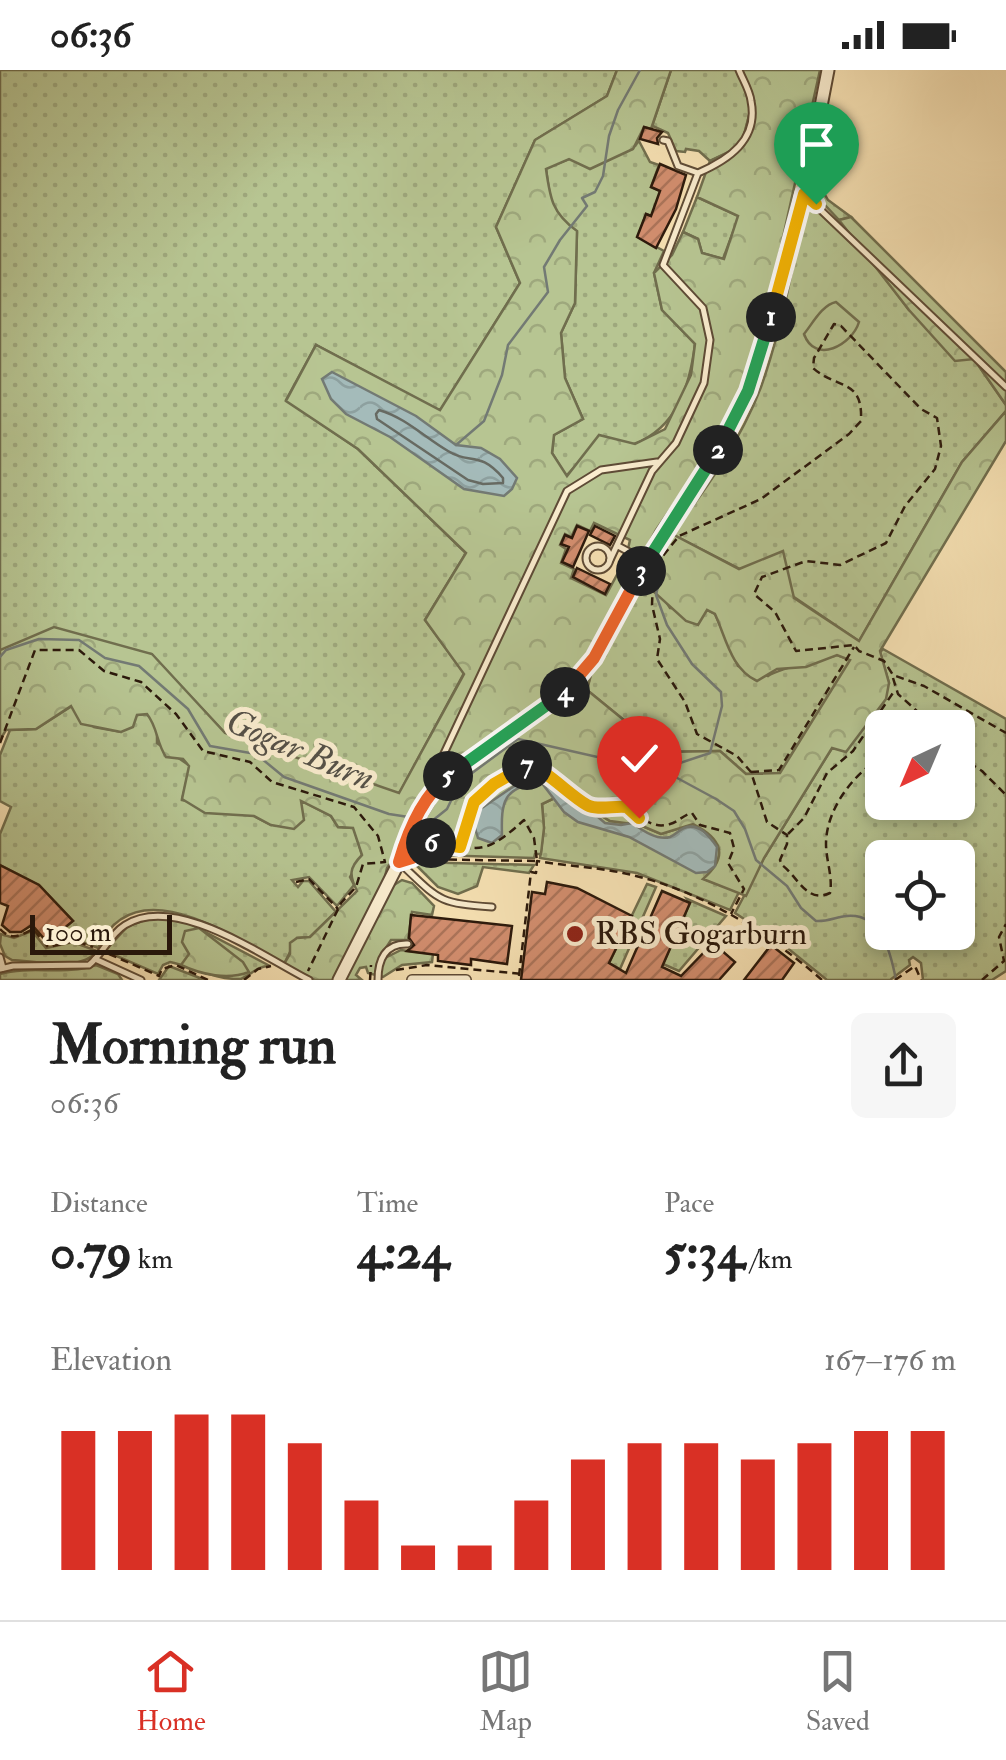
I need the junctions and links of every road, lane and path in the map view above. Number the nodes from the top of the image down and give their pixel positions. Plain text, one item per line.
1 (739, 70) edge
2 (828, 70) edge
3 (663, 140) dead end
4 (698, 173) junction
5 (804, 194) junction
6 (1006, 387) edge
7 (660, 461) junction
8 (617, 545) junction
9 (610, 560) junction
10 (646, 561) junction
11 (854, 645) junction
12 (893, 675) junction
13 (895, 690) junction
14 (917, 710) edge
15 (1006, 733) edge
16 (0, 743) edge
17 (975, 767) edge
18 (865, 771) edge
19 (750, 772) junction
20 (438, 784) junction
21 (1006, 794) edge
22 (784, 834) junction
23 (460, 847) junction
24 (412, 858) junction
25 (399, 862) junction
26 (538, 862) junction
27 (296, 882) dead end
28 (492, 907) dead end
29 (339, 910) junction
30 (731, 914) junction
31 (1006, 924) edge
32 (0, 929) edge
33 (408, 944) dead end
34 (102, 950) junction
35 (0, 956) edge
36 (95, 959) junction
37 (273, 962) junction
38 (2, 969) edge
39 (396, 970) dead end
40 (308, 976) edge
41 (508, 977) edge
42 (141, 980) edge
43 (208, 980) edge
44 (244, 980) edge
45 (340, 980) edge
46 (378, 980) edge
47 (412, 980) edge
48 (422, 980) edge
49 (466, 980) edge
50 (822, 980) edge
51 (895, 980) edge
52 (921, 980) edge
53 (982, 980) edge

1 - 4 lane
2 - 5 street
3 - 4 lane
4 - 7 lane
5 - 6 lane
5 - 10 street
7 - 8 lane
7 - 20 lane
8 - 9 lane
8 - 10 lane
9 - 9 lane
10 - 20 street
11 - 12 path
11 - 19 path
11 - 19 path
12 - 13 path
12 - 15 path
13 - 14 path
13 - 22 path
16 - 29 path
17 - 21 path
18 - 22 path
19 - 22 path
20 - 25 street
23 - 24 path
23 - 26 path
23 - 30 path
24 - 25 path
24 - 26 path
25 - 28 lane
25 - 45 street
26 - 30 path
26 - 41 path
27 - 29 path
29 - 40 path
30 - 50 path
31 - 53 path
32 - 34 path
33 - 46 lane
34 - 36 lane
34 - 37 lane
34 - 43 path
35 - 38 lane
36 - 38 lane
36 - 42 lane
37 - 40 lane
37 - 44 path
39 - 41 path
47 - 48 street
48 - 49 street
51 - 52 path

